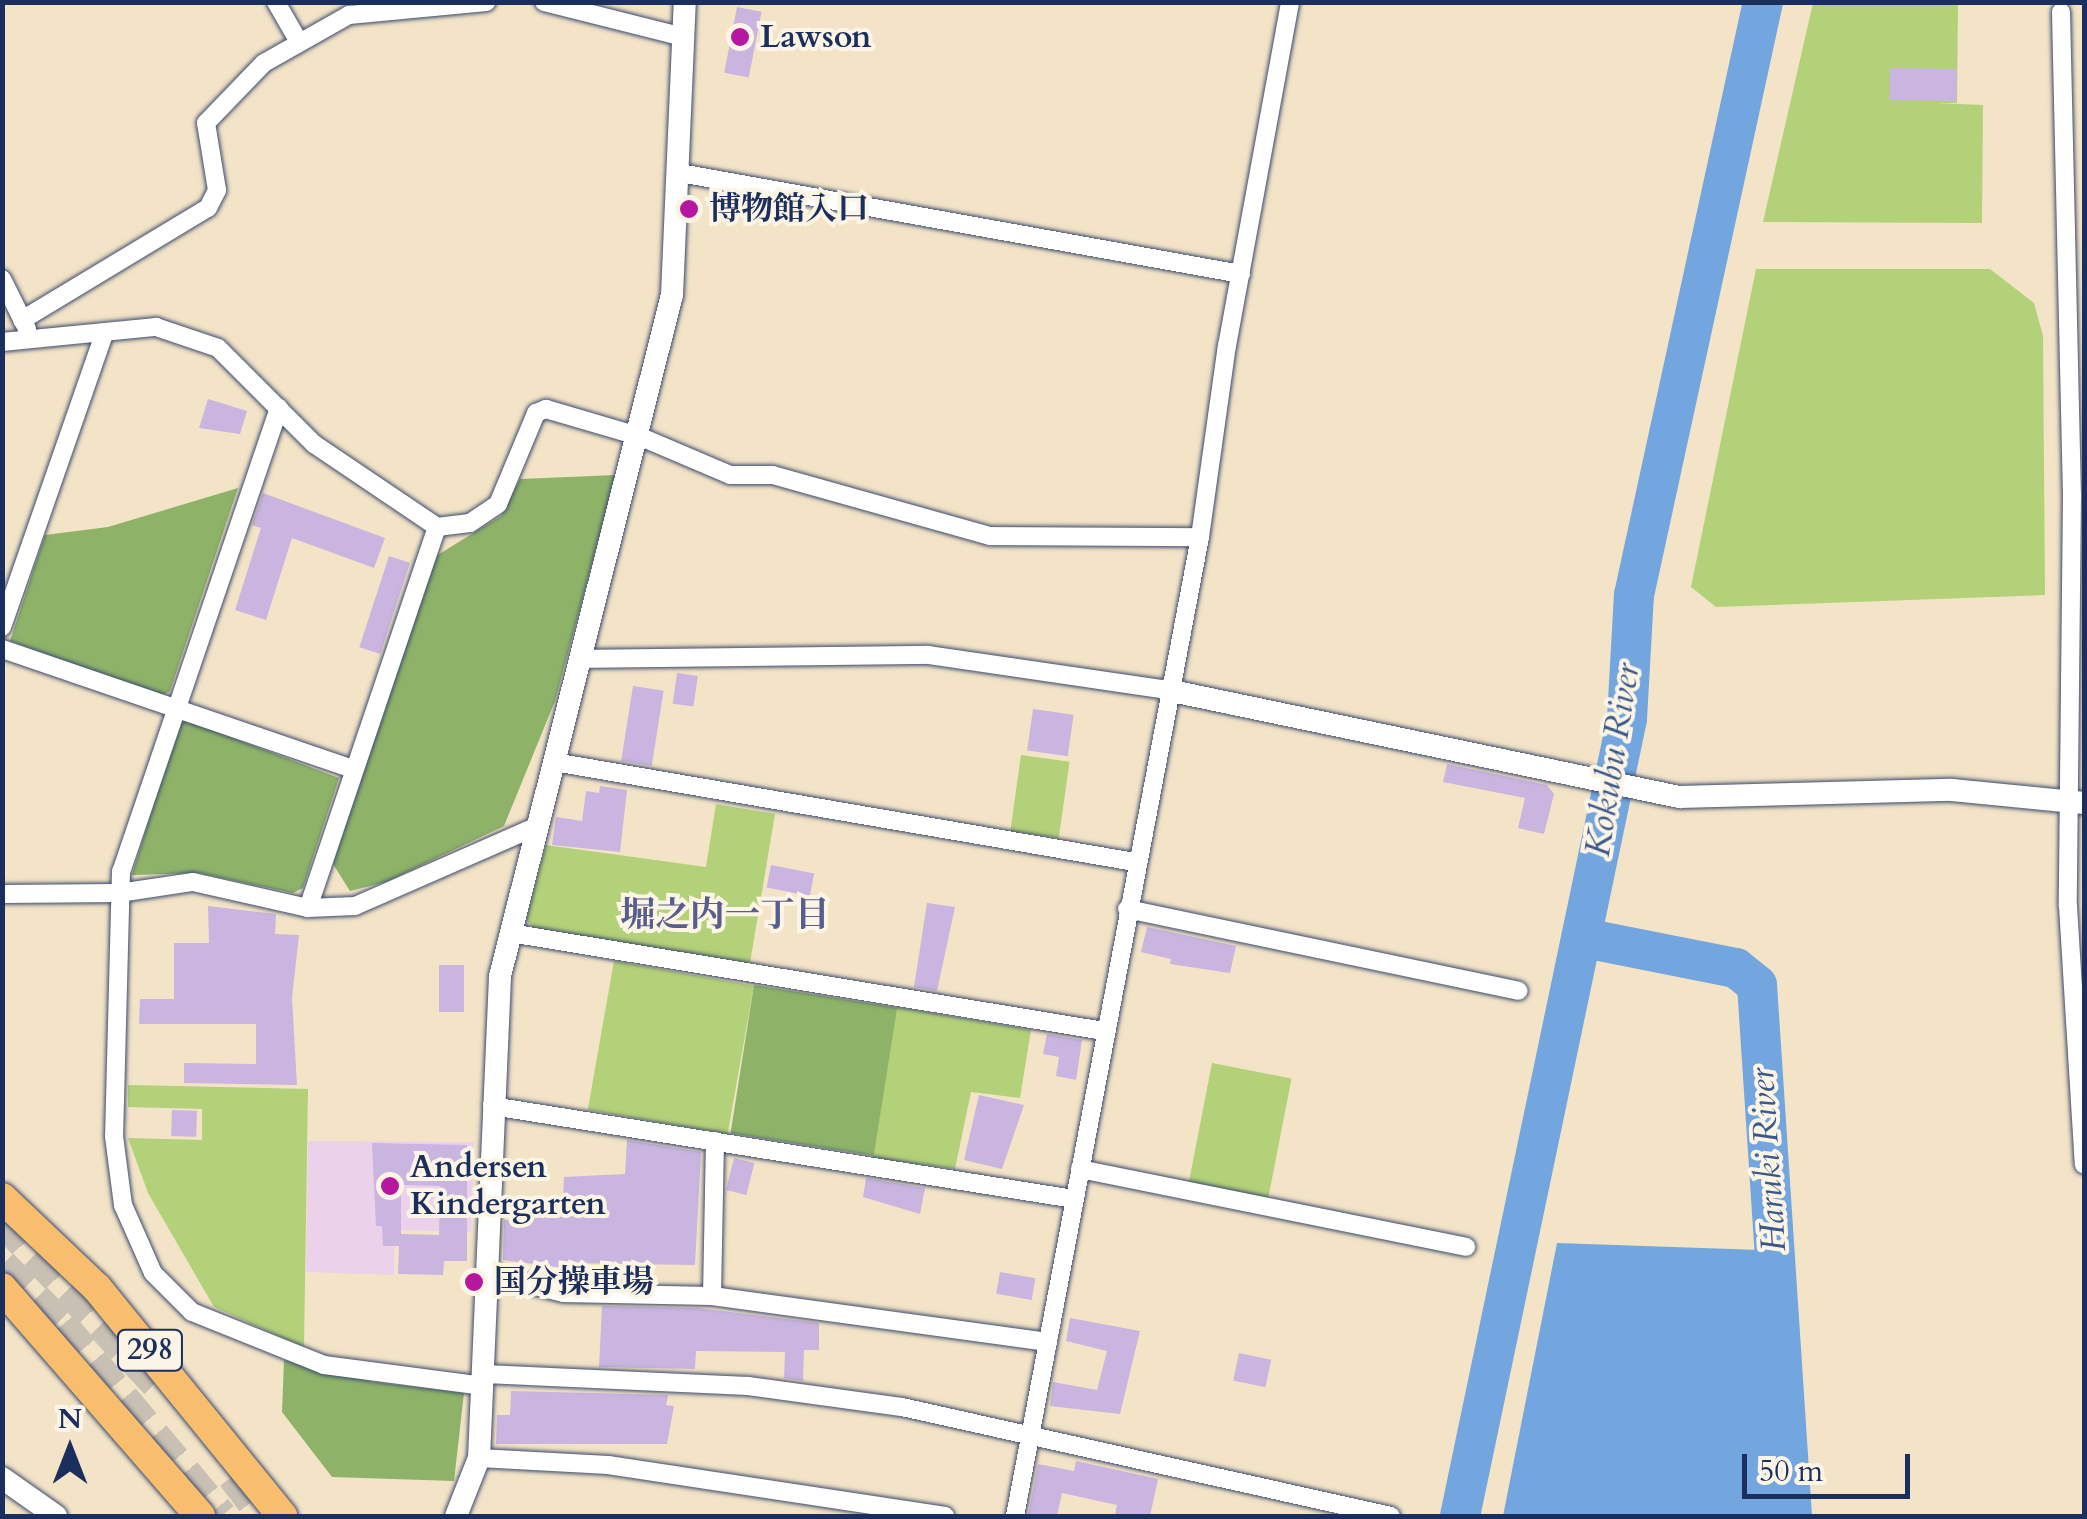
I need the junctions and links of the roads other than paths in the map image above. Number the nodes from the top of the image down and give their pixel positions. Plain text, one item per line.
1 (276, 2) edge
2 (486, 2) edge
3 (544, 2) edge
4 (685, 2) edge
5 (1290, 2) edge
6 (2061, 12) dead end
7 (684, 38) junction
8 (300, 42) junction
9 (680, 173) junction
10 (1241, 274) junction
11 (2, 279) edge
12 (22, 320) junction
13 (105, 332) junction
14 (32, 338) junction
15 (2, 342) edge
16 (279, 408) junction
17 (641, 437) junction
18 (2078, 495) edge
19 (437, 527) junction
20 (1200, 536) junction
21 (2, 627) edge
22 (2, 649) edge
23 (582, 660) junction
24 (1167, 690) junction
25 (177, 709) junction
26 (554, 762) junction
27 (353, 769) junction
28 (2076, 801) edge
29 (535, 827) junction
30 (1135, 862) junction
31 (119, 893) junction
32 (2, 894) edge
33 (2076, 903) edge
34 (308, 908) junction
35 (1126, 909) junction
36 (510, 933) junction
37 (1518, 991) dead end
38 (1104, 1031) junction
39 (492, 1106) junction
40 (714, 1141) junction
41 (2084, 1166) edge
42 (1080, 1169) junction
43 (2, 1198) edge
44 (1074, 1199) junction
45 (1466, 1247) dead end
46 (486, 1274) junction
47 (2, 1288) edge
48 (712, 1296) junction
49 (1048, 1342) junction
50 (484, 1380) junction
51 (1031, 1433) junction
52 (479, 1458) junction
53 (2, 1478) edge
54 (56, 1516) edge
55 (200, 1516) edge
56 (282, 1516) edge
57 (456, 1516) edge
58 (945, 1516) edge
59 (1015, 1516) edge
60 (1391, 1516) edge

1 - 8 street
2 - 8 street
3 - 7 street
4 - 7 street
5 - 10 street
6 - 18 street
7 - 9 street
8 - 12 street
9 - 10 street
9 - 17 street
10 - 20 street
11 - 12 street
12 - 14 street
13 - 14 street
13 - 16 street
13 - 21 street
14 - 15 street
16 - 19 street
16 - 25 street
17 - 19 street
17 - 20 street
17 - 23 street
18 - 28 street
19 - 27 street
20 - 24 street
22 - 25 street
23 - 24 street
23 - 26 street
24 - 28 street
24 - 30 street
25 - 27 street
25 - 31 street
26 - 29 street
26 - 30 street
27 - 34 street
28 - 33 street
29 - 34 street
29 - 36 street
30 - 35 street
31 - 32 street
31 - 34 street
31 - 50 street
33 - 41 street
35 - 37 street
35 - 38 street
36 - 38 street
36 - 39 street
38 - 42 street
39 - 40 street
39 - 46 street
40 - 44 street
40 - 48 street
42 - 44 street
42 - 45 street
43 - 56 highway, 298
44 - 49 street
46 - 48 street
46 - 50 street
47 - 55 highway, 298
48 - 49 street
49 - 51 street
50 - 51 street
50 - 52 street
51 - 59 street
51 - 60 street
52 - 57 street
52 - 58 street
53 - 54 street

